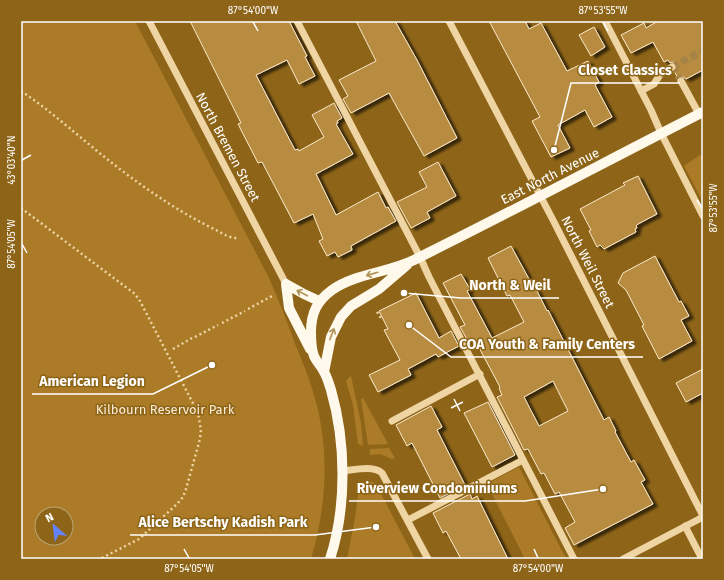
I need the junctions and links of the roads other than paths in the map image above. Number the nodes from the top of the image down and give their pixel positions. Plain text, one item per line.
1 (149, 21) edge
2 (297, 21) edge
3 (449, 21) edge
4 (605, 21) edge
5 (672, 67) tunnel mouth
6 (681, 81) tunnel mouth
7 (641, 91) junction
8 (701, 113) edge
9 (661, 133) junction
10 (540, 195) junction
11 (703, 216) edge
12 (420, 257) junction
13 (410, 263) junction
14 (286, 284) junction
15 (319, 301) junction
16 (313, 355) junction
17 (324, 372) junction
18 (480, 374) junction
19 (392, 421) dead end
20 (523, 460) junction
21 (343, 471) junction
22 (703, 516) edge
23 (408, 520) junction
24 (685, 526) junction
25 (330, 559) edge
26 (428, 559) edge
27 (574, 559) edge
28 (623, 559) edge
29 (702, 559) edge

1 - 14 street, North Bremen Street
2 - 12 street
3 - 10 street, North Weil Street
4 - 7 street
5 - 7 street
6 - 8 street
7 - 9 street
8 - 9 main road, East North Avenue
9 - 10 main road, East North Avenue
9 - 11 street
10 - 12 main road, East North Avenue
10 - 22 street, North Weil Street
12 - 13 main road, East North Avenue
12 - 18 street
13 -> 15 main road, East North Avenue
17 -> 13 main road, East North Avenue
15 -> 14 main road
14 - 16 main road
15 - 16 main road, East North Avenue
16 - 17 main road, East North Avenue
17 - 21 main road, East North Avenue
18 - 19 street
18 - 20 street
20 - 23 street
20 - 27 street
21 - 23 street
21 - 25 main road, East North Avenue
22 - 24 street
23 - 26 street
24 - 28 street
24 - 29 street

